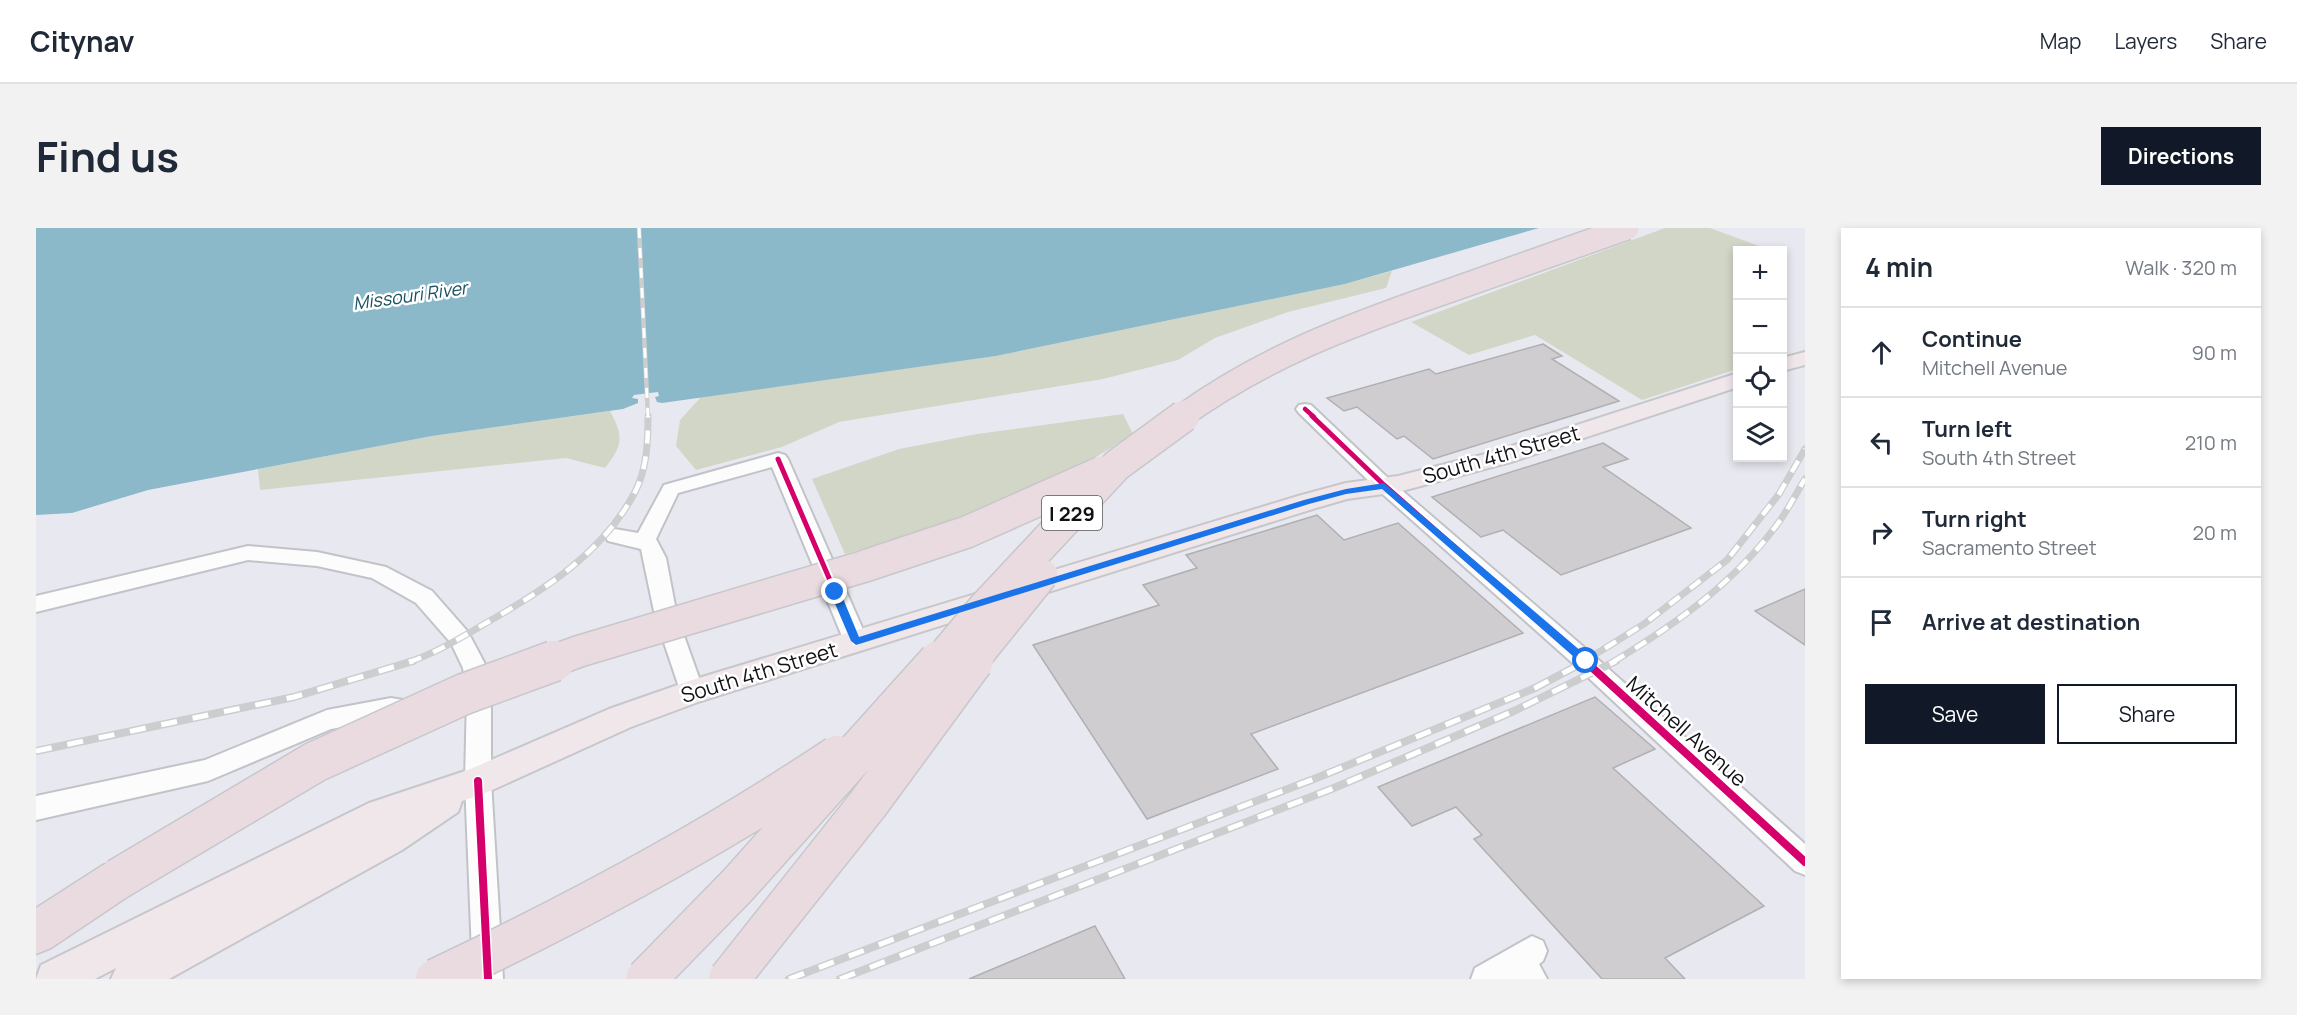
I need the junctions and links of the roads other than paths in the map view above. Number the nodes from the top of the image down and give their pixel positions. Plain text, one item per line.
1 (1627, 228) edge
2 (1805, 357) edge
3 (1787, 363) edge
4 (1733, 381) edge
5 (1305, 409) dead end
6 (1117, 465) junction
7 (1384, 486) junction
8 (615, 536) dead end
9 (645, 542) junction
10 (36, 604) edge
11 (856, 641) junction
12 (972, 662) junction
13 (692, 692) junction
14 (479, 717) junction
15 (478, 780) junction
16 (67, 802) junction
17 (36, 808) edge
18 (36, 823) edge
19 (1805, 862) edge
20 (36, 933) edge
21 (1527, 964) edge
22 (55, 979) edge
23 (131, 979) edge
24 (436, 979) edge
25 (488, 979) edge
26 (646, 979) edge
27 (729, 979) edge
28 (1486, 979) edge

1 - 6 highway, I 229, bridge
1 - 12 highway, I 229, bridge
2 - 3 main road
4 - 7 main road, South 4th Street
5 - 7 street, Mitchell Avenue
6 - 20 highway, bridge
6 - 26 highway, I 229, bridge
7 - 11 main road, South 4th Street
7 - 19 street, Mitchell Avenue
8 - 9 street
9 - 11 street
9 - 13 street
10 - 14 street
11 - 13 main road, South 4th Street
12 - 24 highway, bridge
12 - 27 highway, I 229, bridge
13 - 15 main road, South 4th Street
14 - 15 street
14 - 16 street
15 - 22 main road
15 - 23 main road
15 - 25 street
16 - 17 street
16 - 18 street
21 - 28 street

